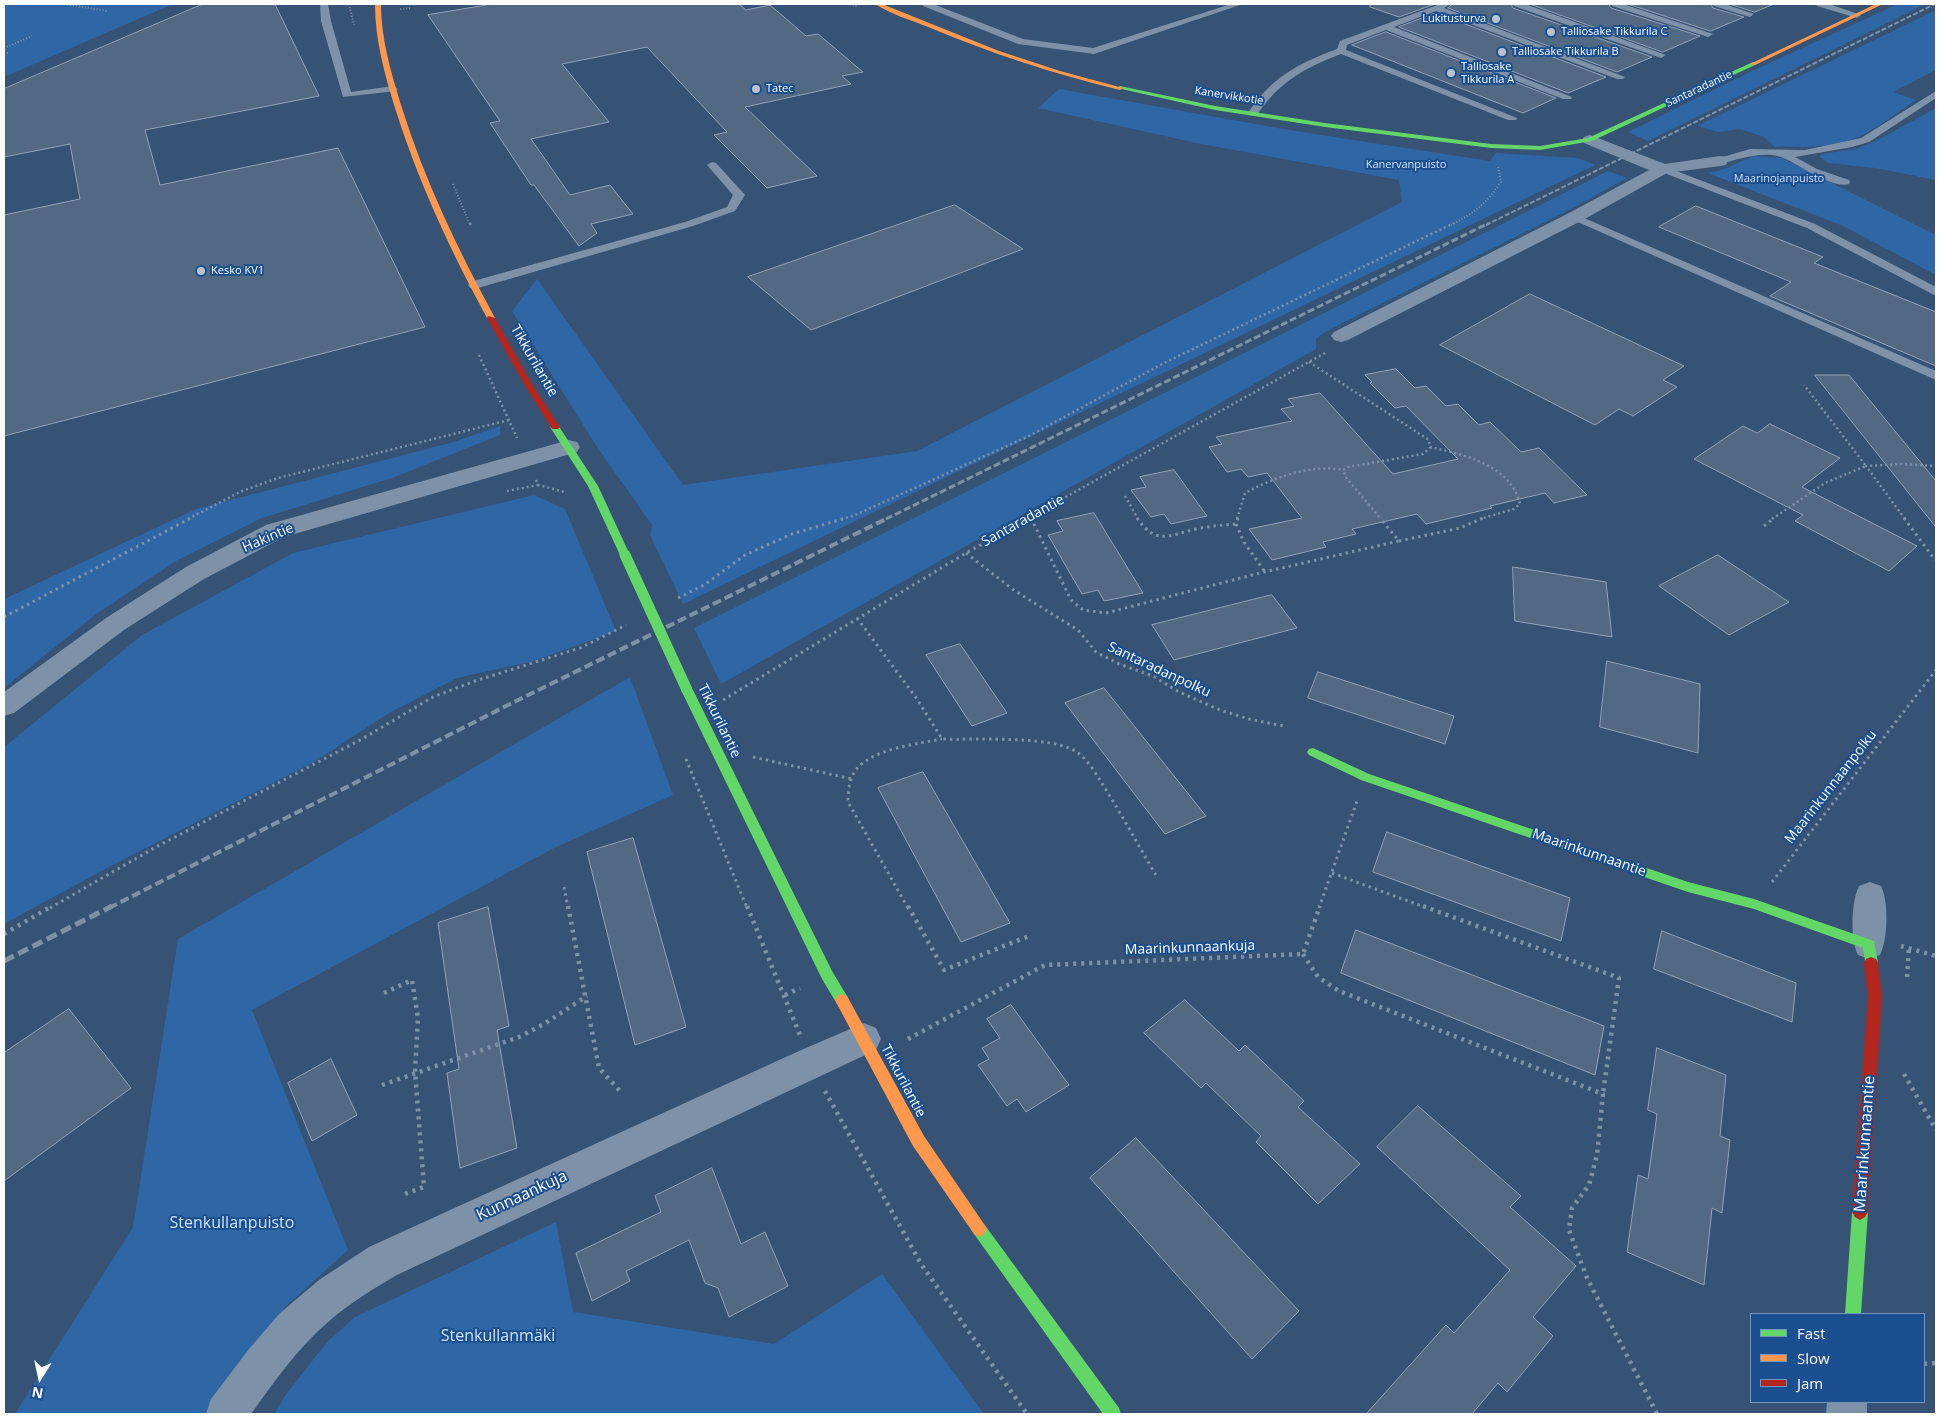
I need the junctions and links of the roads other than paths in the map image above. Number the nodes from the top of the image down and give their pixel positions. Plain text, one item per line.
1 (324, 4) edge
2 (378, 4) edge
3 (878, 4) edge
4 (926, 4) edge
5 (1239, 4) edge
6 (1447, 4) edge
7 (1517, 4) edge
8 (1615, 4) edge
9 (1717, 4) edge
10 (1820, 4) edge
11 (1880, 4) edge
12 (1436, 8) junction
13 (1750, 14) dead end
14 (1857, 15) junction
15 (1386, 27) junction
16 (1708, 34) dead end
17 (1341, 51) junction
18 (1661, 55) dead end
19 (1620, 77) dead end
20 (393, 89) junction
21 (1936, 94) edge
22 (1568, 97) dead end
23 (1253, 113) junction
24 (1512, 118) dead end
25 (1590, 140) junction
26 (1783, 154) junction
27 (1720, 160) joint
28 (712, 165) dead end
29 (1663, 170) junction
30 (1845, 182) dead end
31 (1575, 217) junction
32 (474, 284) junction
33 (1936, 292) edge
34 (1341, 336) dead end
35 (1936, 376) edge
36 (569, 447) junction
37 (4, 706) edge
38 (1312, 752) dead end
39 (1870, 895) dead end
40 (1869, 945) junction
41 (864, 1039) junction
42 (1853, 1313) edge
43 (226, 1414) edge
44 (1113, 1414) edge

1 - 20 lane
2 - 20 street, Tikkurilantie
3 - 23 street, Kanervikkotie
4 - 5 lane
6 - 12 lane
7 - 18 lane
8 - 16 lane
9 - 13 lane
10 - 14 lane
11 - 14 street, Santaradantie
12 - 15 lane
12 - 19 lane
14 - 25 street, Santaradantie
15 - 17 lane
15 - 22 lane
17 - 23 lane
17 - 24 lane
20 - 32 street, Tikkurilantie
21 - 26 lane
23 - 25 street, Kanervikkotie
25 - 29 street
26 - 27 lane
26 - 30 lane
27 - 29 street
28 - 32 lane
29 - 31 street
29 - 33 lane
31 - 34 street
31 - 35 lane
32 - 36 street, Tikkurilantie
36 - 37 street, Hakintie
36 - 41 street, Tikkurilantie, bridge
38 - 40 street, Maarinkunnaantie
39 - 40 street, Maarinkunnaantie
40 - 42 street, Maarinkunnaantie
41 - 43 street, Kunnaankuja
41 - 44 street, Tikkurilantie

